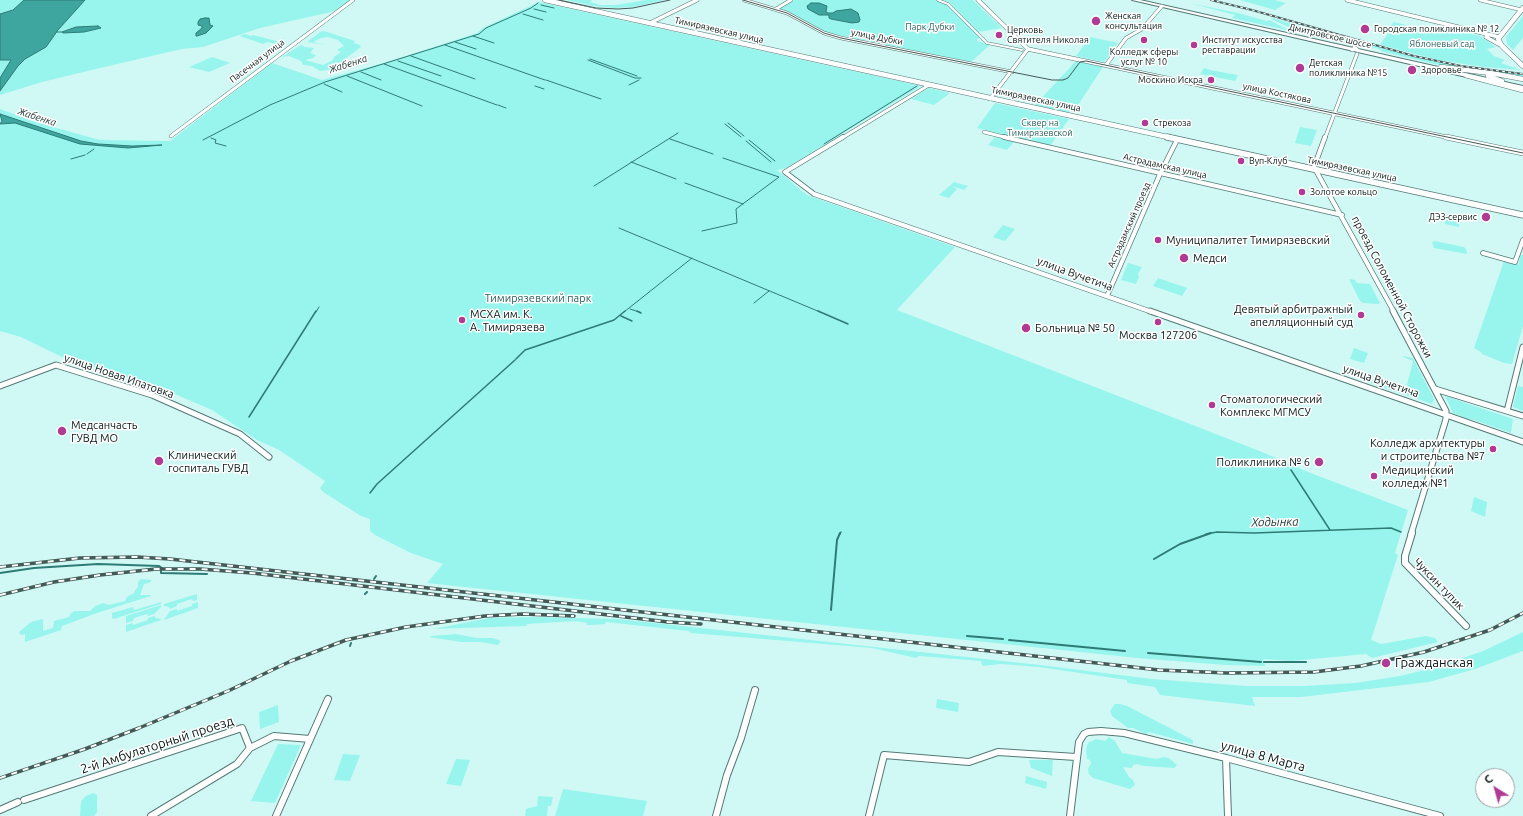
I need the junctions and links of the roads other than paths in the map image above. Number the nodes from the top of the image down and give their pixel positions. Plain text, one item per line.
1 (353, 0) edge
2 (545, 0) edge
3 (697, 0) edge
4 (744, 0) edge
5 (790, 0) edge
6 (938, 0) edge
7 (978, 0) edge
8 (1134, 0) edge
9 (1144, 0) edge
10 (1347, 0) edge
11 (1364, 0) edge
12 (1480, 0) edge
13 (1359, 3) junction
14 (1162, 6) junction
15 (776, 9) junction
16 (1522, 9) edge
17 (650, 23) junction
18 (1467, 30) junction
19 (1499, 36) junction
20 (1502, 46) junction
21 (1028, 49) junction
22 (1351, 49) junction
23 (1022, 50) joint
24 (1369, 53) junction
25 (1357, 54) junction
26 (1106, 65) junction
27 (1523, 66) edge
28 (1441, 67) junction
29 (1012, 72) junction
30 (1496, 74) junction
31 (1523, 79) edge
32 (1502, 81) junction
33 (929, 85) junction
34 (1523, 88) edge
35 (990, 99) junction
36 (1333, 113) junction
37 (984, 132) dead end
38 (171, 136) dead end
39 (1177, 140) junction
40 (1523, 153) edge
41 (1316, 170) junction
42 (1160, 174) junction
43 (1342, 215) junction
44 (1523, 215) edge
45 (1523, 240) edge
46 (1521, 250) edge
47 (1483, 253) dead end
48 (1107, 296) junction
49 (1523, 347) edge
50 (0, 386) edge
51 (1436, 389) junction
52 (1507, 411) junction
53 (1446, 415) junction
54 (1523, 416) edge
55 (1523, 442) edge
56 (269, 457) dead end
57 (1466, 626) dead end
58 (755, 690) dead end
59 (328, 698) dead end
60 (310, 739) junction
61 (250, 748) junction
62 (1076, 757) junction
63 (1226, 758) junction
64 (0, 810) edge
65 (1417, 812) edge
66 (151, 816) edge
67 (276, 816) edge
68 (716, 816) edge
69 (869, 816) edge
70 (1070, 816) edge
71 (1228, 816) edge
72 (1440, 816) edge

1 - 38 street, Пасечная улица
2 - 17 main road, Тимирязевская улица
3 - 17 street
4 - 15 street, улица Дубки
5 - 15 street
6 - 23 street
7 - 21 street
8 - 14 main road, Дмитровское шоссе
9 - 22 main road, Дмитровское шоссе
10 - 13 street
11 - 13 street
12 - 16 street
13 - 18 street
14 - 22 main road, Дмитровское шоссе
14 - 26 street
15 - 29 street, улица Дубки
16 - 19 main road
17 - 33 main road, Тимирязевская улица
18 - 19 street
18 - 20 street
19 - 20 main road
20 - 27 main road
21 - 23 street
21 - 26 street, улица Костякова
21 - 29 street
22 - 24 main road, Дмитровское шоссе
22 - 25 street
22 - 28 main road, Дмитровское шоссе
24 - 25 street
24 - 34 main road, Дмитровское шоссе
25 - 36 street
26 - 36 street, улица Костякова
28 - 30 main road
28 - 32 main road, Дмитровское шоссе
29 - 35 street
30 - 31 main road
30 - 32 main road
32 - 34 main road, Дмитровское шоссе
33 - 35 main road, Тимирязевская улица
33 - 48 street, улица Вучетича
35 - 39 main road, Тимирязевская улица
36 - 40 street, улица Костякова
36 - 41 street
37 - 42 street, Астрадамская улица
39 - 41 main road, Тимирязевская улица
39 - 42 street, Астрадамский проезд
41 - 43 street, проезд Соломенной Сторожки
41 - 44 main road, Тимирязевская улица
42 - 43 street, Астрадамская улица
42 - 48 street, Астрадамский проезд
43 - 51 street, проезд Соломенной Сторожки
45 - 46 street
46 - 47 street
48 - 53 street, улица Вучетича
49 - 52 street
50 - 56 street, улица Новая Ипатовка
51 - 52 street, улица Вучетича
51 - 53 street, проезд Соломенной Сторожки
52 - 54 street, улица Вучетича
53 - 55 street, улица Вучетича
53 - 57 street, Чуксин тупик
58 - 68 street
59 - 60 street
60 - 61 street
60 - 67 street
61 - 64 street, 2-й Амбулаторный проезд
61 - 66 street
62 - 63 street, улица 8 Марта
62 - 69 street
62 - 70 street
63 - 65 street, улица 8 Марта
63 - 71 street
65 - 72 street, улица 8 Марта

